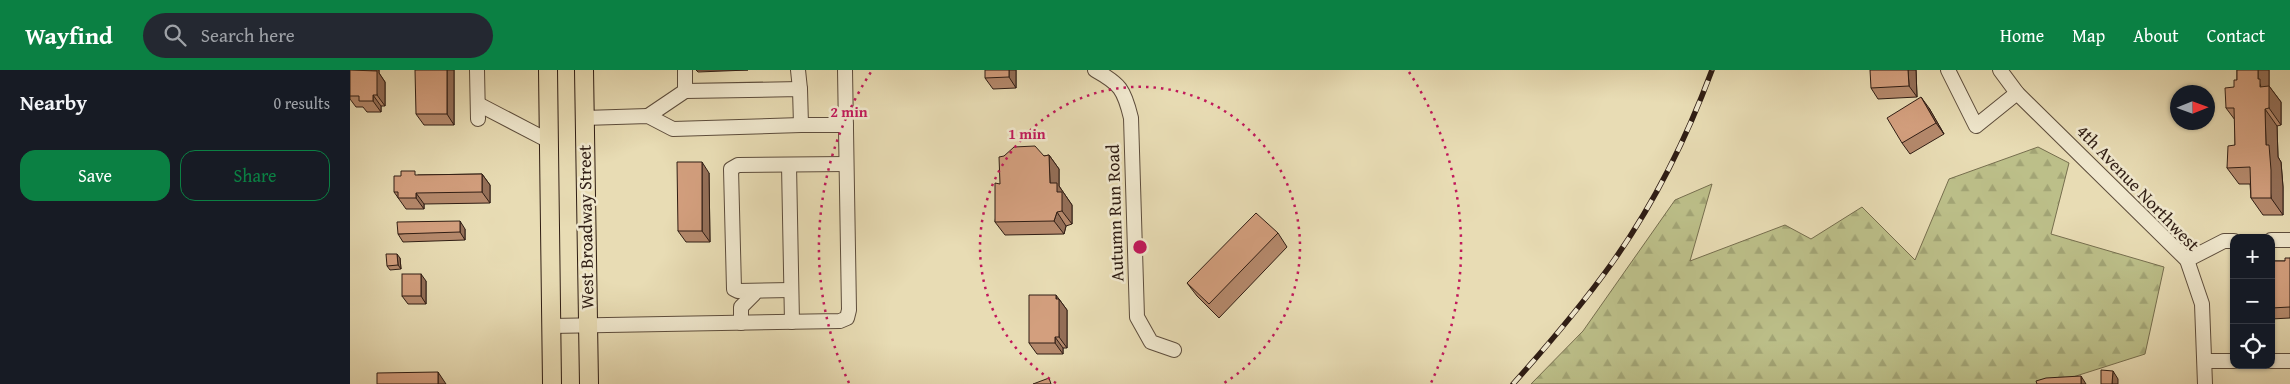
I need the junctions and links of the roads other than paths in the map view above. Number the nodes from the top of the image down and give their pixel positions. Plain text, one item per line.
1 (477, 70) edge
2 (548, 70) edge
3 (584, 70) edge
4 (685, 70) edge
5 (798, 70) edge
6 (845, 70) edge
7 (1095, 70) edge
8 (1948, 70) edge
9 (2000, 70) edge
10 (800, 89) junction
11 (685, 91) junction
12 (2017, 93) junction
13 (478, 104) junction
14 (648, 116) junction
15 (584, 118) junction
16 (478, 119) dead end
17 (801, 125) junction
18 (846, 125) junction
19 (549, 141) junction
20 (846, 164) junction
21 (789, 165) junction
22 (2275, 240) edge
23 (2290, 240) edge
24 (2230, 241) edge
25 (2187, 260) junction
26 (791, 290) junction
27 (754, 291) junction
28 (741, 322) junction
29 (792, 322) junction
30 (588, 325) junction
31 (551, 326) junction
32 (1174, 350) dead end
33 (2205, 361) junction
34 (2230, 361) edge
35 (2275, 361) edge
36 (2290, 361) edge
37 (552, 384) edge
38 (589, 384) edge
39 (2205, 384) edge

1 - 13 street
2 - 19 main road, West Broadway Street
3 - 15 main road, West Broadway Street
4 - 11 street
5 - 10 street
6 - 18 street
7 - 32 street, Autumn Run Road
8 - 12 street
9 - 12 street, 4th Avenue Northwest
10 - 11 street
10 - 17 street
11 - 14 street
12 - 25 street, 4th Avenue Northwest
13 - 16 street
13 - 19 street
14 - 15 street
14 - 17 street
15 - 30 main road, West Broadway Street
17 - 18 street
18 - 20 street
19 - 31 main road, West Broadway Street
20 - 21 street
20 - 29 street
21 - 26 street
21 - 27 street
22 - 23 street
24 - 25 street
25 - 33 street, 4th Avenue Northwest
26 - 27 street
26 - 29 street
27 - 28 street
28 - 29 street
28 - 30 street
30 - 31 street
30 - 38 main road, West Broadway Street
31 - 37 main road, West Broadway Street
33 - 34 street
33 - 39 street, 4th Avenue Northwest
35 - 36 street

